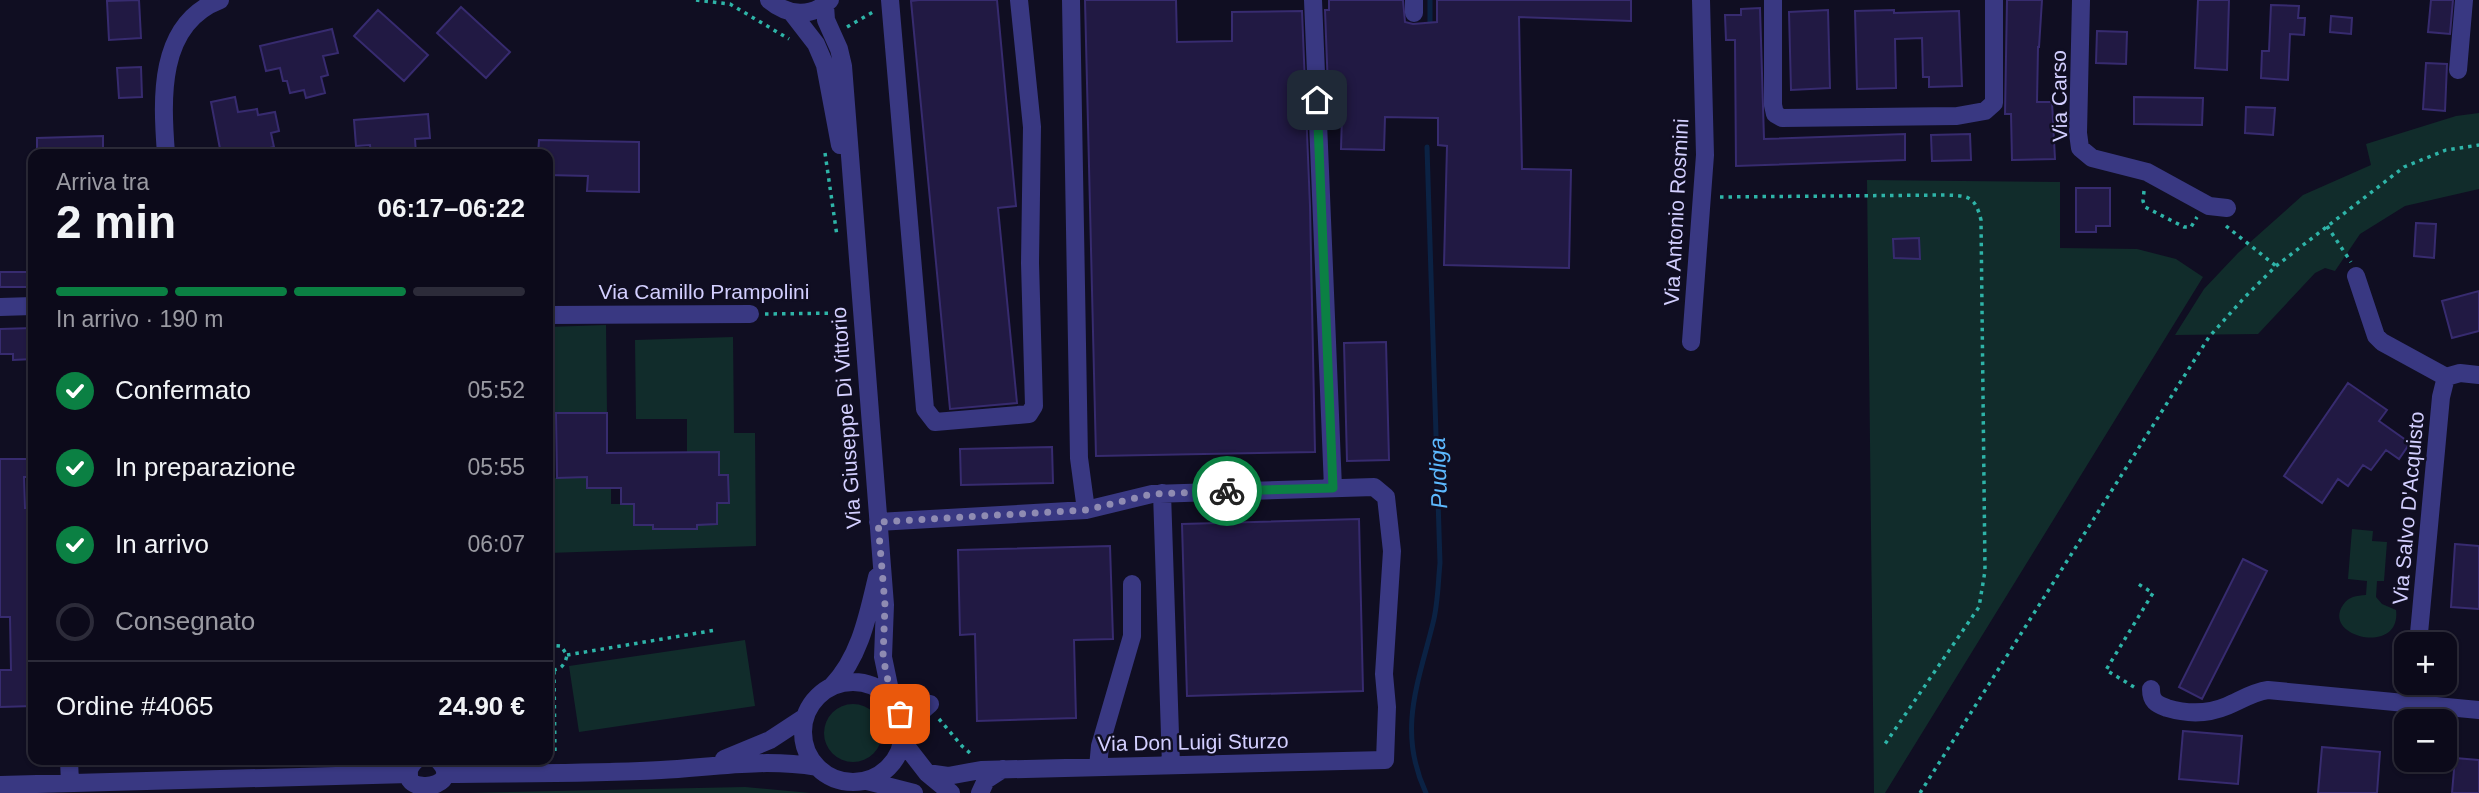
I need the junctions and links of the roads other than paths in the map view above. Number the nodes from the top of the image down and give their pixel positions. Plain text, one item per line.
1 (220, 0) edge
2 (769, 0) edge
3 (890, 0) edge
4 (1019, 0) edge
5 (1071, 0) edge
6 (1313, 0) edge
7 (1701, 0) edge
8 (1773, 0) edge
9 (1994, 0) edge
10 (2081, 0) edge
11 (2464, 0) edge
12 (827, 3) edge
13 (792, 13) junction
14 (2458, 70) dead end
15 (166, 149) edge
16 (2227, 208) dead end
17 (858, 270) junction
18 (2356, 276) road end
19 (28, 306) edge
20 (0, 307) edge
21 (750, 314) road end
22 (553, 315) edge
23 (1690, 342) dead end
24 (2479, 375) edge
25 (2446, 377) junction
26 (1333, 488) junction
27 (1162, 493) junction
28 (1086, 510) junction
29 (878, 522) junction
30 (880, 564) junction
31 (1132, 584) dead end
32 (2419, 632) edge
33 (832, 686) junction
34 (2145, 690) road end
35 (2414, 695) edge
36 (892, 700) junction
37 (2413, 703) junction
38 (2479, 710) edge
39 (805, 718) junction
40 (903, 737) junction
41 (69, 765) edge
42 (706, 765) junction
43 (1171, 765) junction
44 (412, 767) edge
45 (441, 767) edge
46 (817, 767) junction
47 (1098, 767) junction
48 (1003, 769) junction
49 (927, 773) junction
50 (867, 781) junction
51 (70, 783) junction
52 (0, 785) edge
53 (221, 786) edge
54 (427, 793) edge
55 (914, 793) edge
56 (951, 793) edge
57 (980, 793) edge

1 - 15 street
2 - 13 street
3 - 4 street
5 - 28 street
6 - 26 street
7 - 23 street, Via Antonio Rosmini
8 - 9 street
10 - 16 street, Via Carso
11 - 14 street
12 - 13 street
12 - 17 street, Via Giuseppe Di Vittorio
13 - 17 street, Via Giuseppe Di Vittorio
17 - 29 street, Via Giuseppe Di Vittorio
18 - 25 street
19 - 20 street
21 - 22 street, Via Camillo Prampolini
24 - 25 street
25 - 32 street, Via Salvo D'Acquisto
26 - 27 street
26 - 43 street, Via Don Luigi Sturzo
27 - 28 street
27 - 43 street
28 - 29 street
29 - 30 street, Via Giuseppe Di Vittorio
30 - 33 street, Via Giuseppe Di Vittorio
30 - 36 street, Via Giuseppe Di Vittorio
31 - 47 street
33 - 36 street
33 - 39 street
34 - 37 street
35 - 37 street
36 - 40 street
36 - 40 street
37 - 38 street
39 - 42 street
39 - 46 street
40 - 49 street
40 - 50 street
41 - 51 street
42 - 45 street
42 - 46 street
43 - 47 street, Via Don Luigi Sturzo
44 - 53 street
44 - 54 street
45 - 54 street
46 - 50 street
47 - 48 street, Via Don Luigi Sturzo
48 - 49 street, Via Don Luigi Sturzo
48 - 57 street
49 - 56 street
50 - 55 street
51 - 52 street
51 - 53 street

